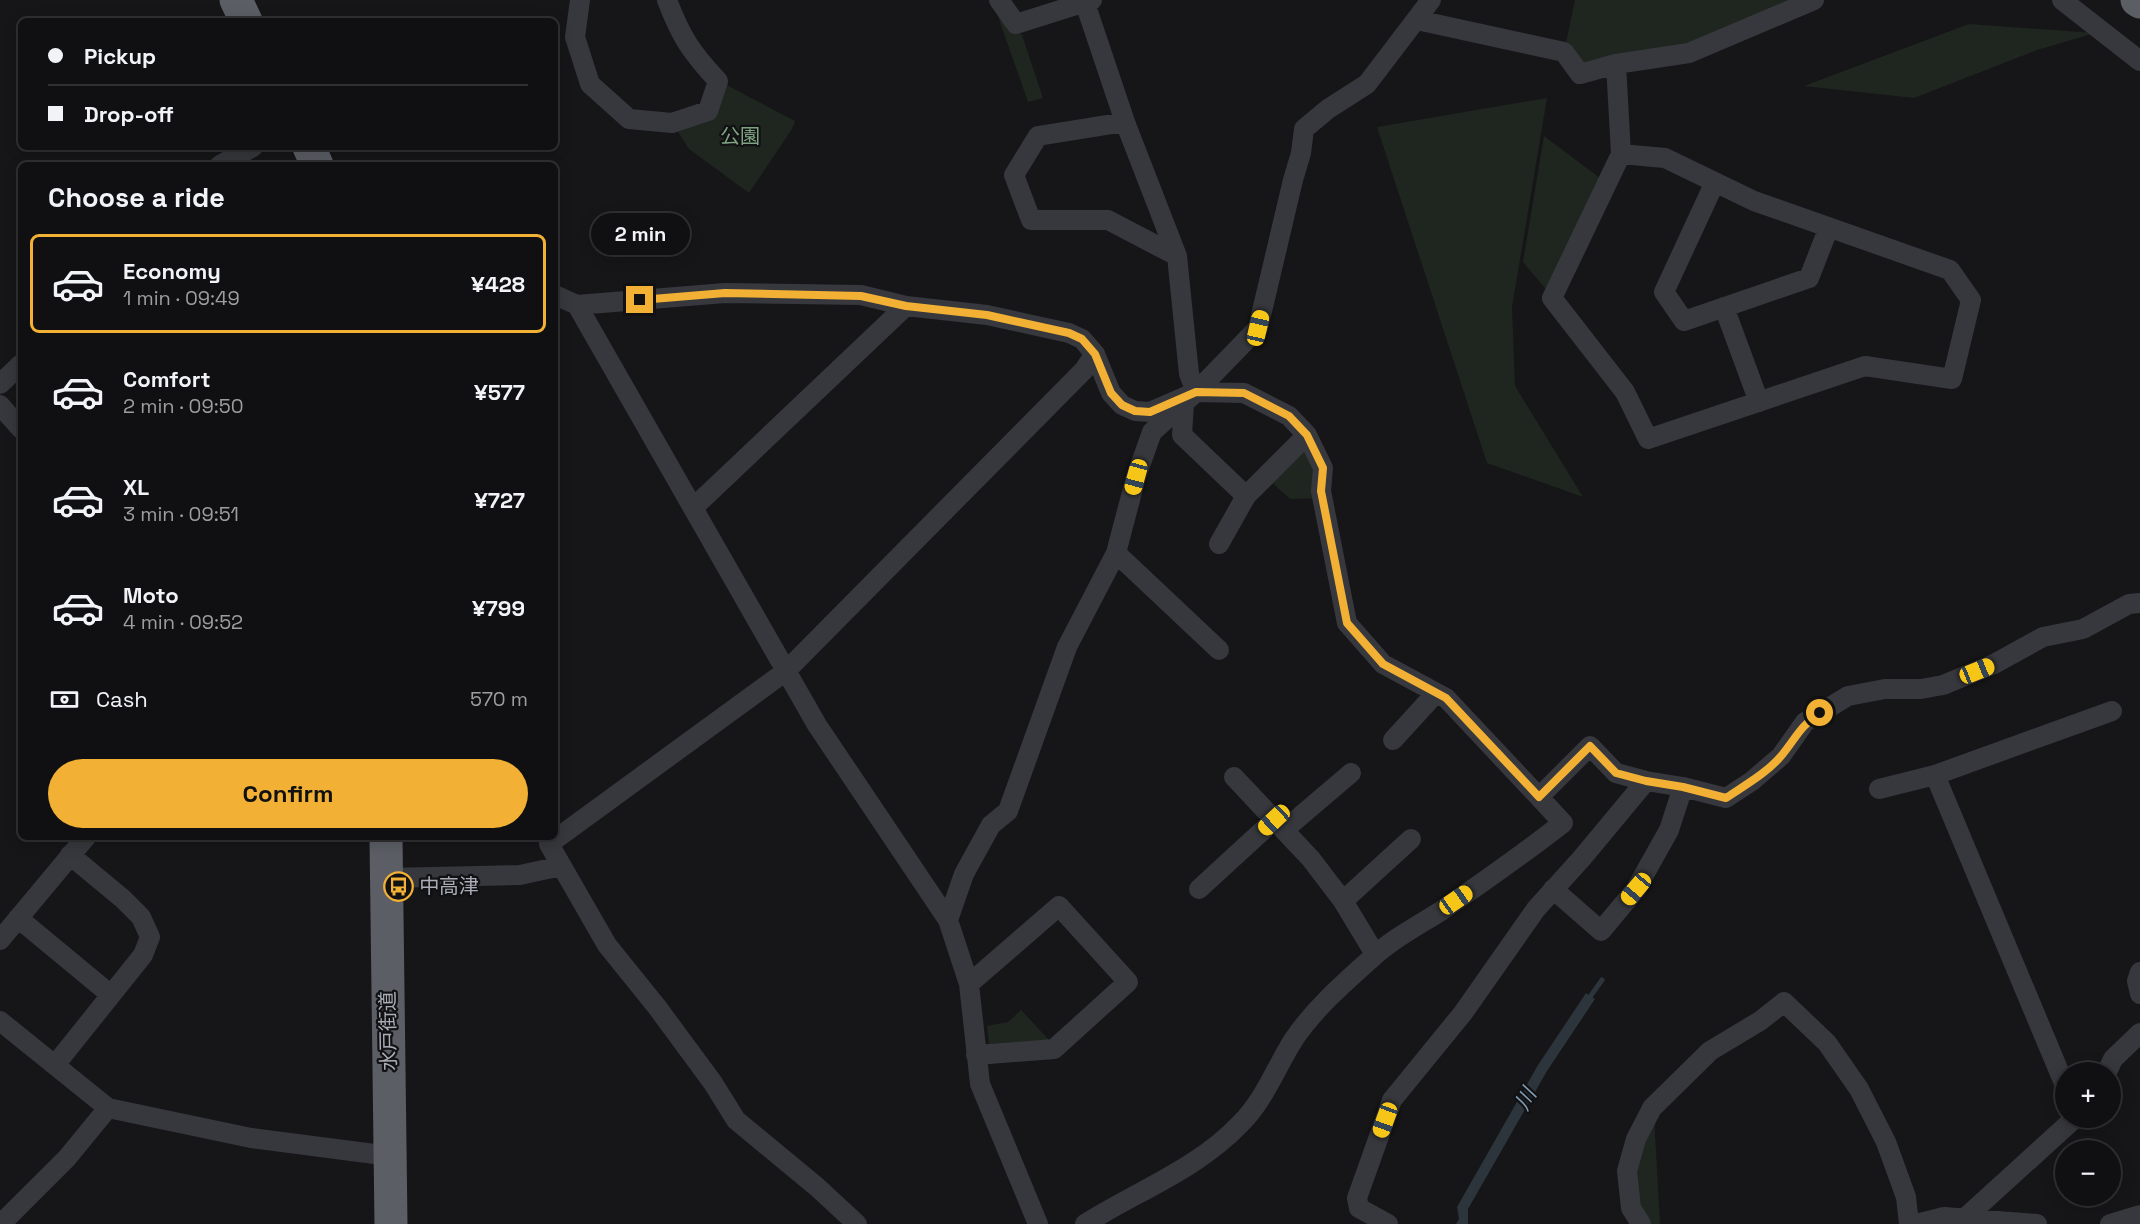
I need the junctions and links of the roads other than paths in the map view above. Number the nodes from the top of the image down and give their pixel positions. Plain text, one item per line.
1 (236, 0) edge
2 (580, 0) edge
3 (667, 0) edge
4 (999, 0) edge
5 (1431, 0) edge
6 (1814, 0) edge
7 (2062, 0) edge
8 (1087, 1) edge
9 (245, 18) edge
10 (1417, 20) junction
11 (2140, 61) edge
12 (1616, 64) junction
13 (1125, 122) junction
14 (248, 150) edge
15 (1621, 154) junction
16 (226, 162) edge
17 (1715, 182) junction
18 (1830, 227) junction
19 (1177, 256) junction
20 (558, 296) edge
21 (577, 305) junction
22 (906, 306) junction
23 (1724, 307) junction
24 (1095, 354) junction
25 (18, 367) edge
26 (0, 384) edge
27 (1190, 398) junction
28 (1759, 402) junction
29 (0, 405) edge
30 (18, 426) edge
31 (1307, 435) junction
32 (1246, 496) junction
33 (693, 508) junction
34 (1220, 544) dead end
35 (1116, 553) junction
36 (2140, 603) edge
37 (1219, 650) dead end
38 (786, 671) junction
39 (1436, 693) junction
40 (2112, 711) dead end
41 (1393, 740) dead end
42 (1351, 773) dead end
43 (1935, 775) junction
44 (1234, 777) dead end
45 (1646, 781) junction
46 (1683, 787) junction
47 (1880, 789) dead end
48 (1539, 797) junction
49 (1279, 825) junction
50 (558, 837) edge
51 (1411, 839) dead end
52 (83, 840) edge
53 (386, 840) edge
54 (554, 840) edge
55 (70, 855) junction
56 (561, 866) junction
57 (387, 878) junction
58 (1199, 889) dead end
59 (1553, 889) junction
60 (1343, 901) junction
61 (18, 918) junction
62 (948, 920) junction
63 (0, 940) edge
64 (1375, 954) junction
65 (2140, 972) edge
66 (969, 984) junction
67 (2140, 994) edge
68 (111, 996) junction
69 (0, 1021) edge
70 (2140, 1034) edge
71 (976, 1055) junction
72 (2055, 1062) edge
73 (2112, 1062) edge
74 (55, 1065) junction
75 (108, 1108) junction
76 (2063, 1128) edge
77 (390, 1156) junction
78 (2140, 1215) edge
79 (1964, 1219) junction
80 (1, 1224) edge
81 (390, 1224) edge
82 (858, 1224) edge
83 (1038, 1224) edge
84 (1085, 1224) edge
85 (1388, 1224) edge
86 (1641, 1224) edge
87 (1909, 1224) edge
88 (1916, 1224) edge
89 (2037, 1224) edge
90 (2110, 1224) edge

1 - 9 highway
2 - 3 street
4 - 8 street
5 - 10 street
6 - 12 street
7 - 11 street
8 - 13 street
10 - 12 street
10 - 27 street
12 - 15 street
13 - 19 street
13 - 19 street
14 - 16 street
15 - 17 street
15 - 28 street
17 - 18 street
17 - 23 street
18 - 23 street
18 - 28 street
19 - 27 street
20 - 21 street
21 - 22 street
21 - 33 street
22 - 24 street
22 - 33 street
23 - 28 street
24 - 27 street
24 - 38 street
25 - 26 street
27 - 31 street
27 - 32 street
27 - 35 street
29 - 30 street
31 - 32 street
31 - 39 street
32 - 34 street
33 - 38 street
35 - 37 street
35 - 62 street
36 - 46 street
38 - 50 street
38 - 62 street
39 - 41 street
39 - 48 street
40 - 43 street
42 - 49 street
43 - 47 street
43 - 72 street
44 - 49 street
45 - 46 street
45 - 48 street
45 - 59 street
46 - 59 street
48 - 64 street
49 - 58 street
49 - 60 street
51 - 60 street
52 - 55 street
53 - 57 highway, 水戸街道
54 - 56 street
55 - 61 street
55 - 68 street
56 - 57 street
56 - 82 street
57 - 77 highway, 水戸街道
59 - 85 street
60 - 64 street
61 - 63 street
61 - 68 street
62 - 66 street
64 - 84 street
65 - 67 street
66 - 71 street
66 - 71 street
68 - 74 street
69 - 74 street
70 - 73 street
71 - 83 street
74 - 75 street
75 - 77 street
75 - 80 street
76 - 79 street
77 - 81 highway, 水戸街道
78 - 90 street
79 - 88 street
79 - 89 street
86 - 87 street

